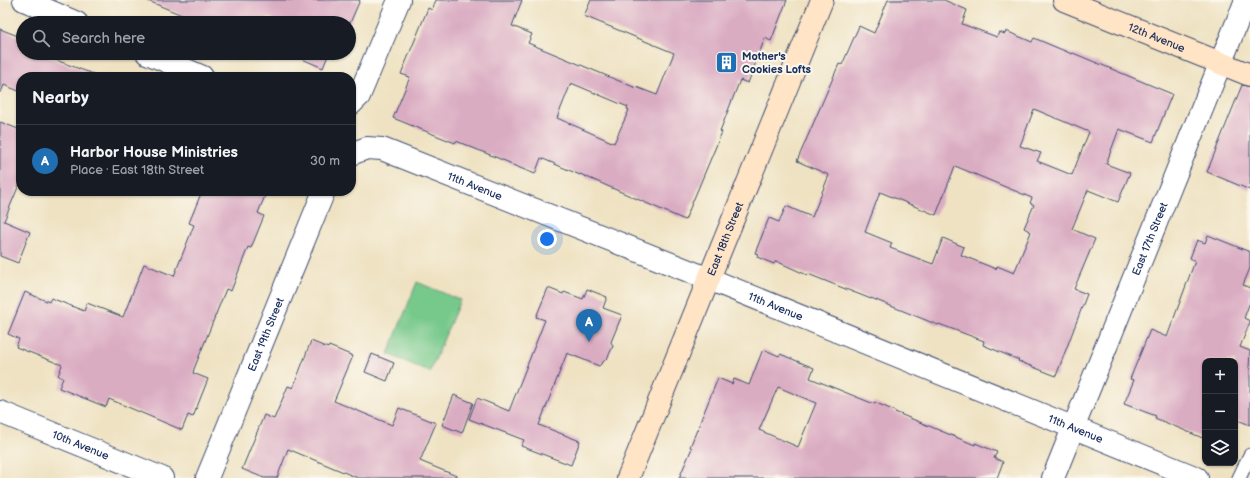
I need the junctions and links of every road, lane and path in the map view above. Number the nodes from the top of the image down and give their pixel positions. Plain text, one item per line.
1 (24, 0) edge
2 (400, 0) edge
3 (822, 0) edge
4 (1064, 0) edge
5 (1246, 0) edge
6 (61, 16) edge
7 (163, 60) edge
8 (1220, 63) junction
9 (191, 72) edge
10 (1250, 75) edge
11 (356, 99) edge
12 (356, 152) edge
13 (322, 196) edge
14 (709, 279) junction
15 (0, 412) edge
16 (1072, 428) junction
17 (1250, 455) edge
18 (162, 478) edge
19 (207, 478) edge
20 (628, 478) edge
21 (1052, 478) edge
22 (1197, 478) edge
23 (1239, 478) edge

1 - 6 street
2 - 11 street
3 - 14 street, East 18th Street
4 - 8 street, 12th Avenue
5 - 8 street, East 17th Street
7 - 9 street
8 - 10 street, 12th Avenue
8 - 16 street, East 17th Street
12 - 14 street, 11th Avenue
13 - 19 street, East 19th Street
14 - 16 street, 11th Avenue
14 - 20 street, East 18th Street
15 - 18 street, 10th Avenue
16 - 21 street, East 17th Street
16 - 22 street, 11th Avenue
17 - 23 lane

